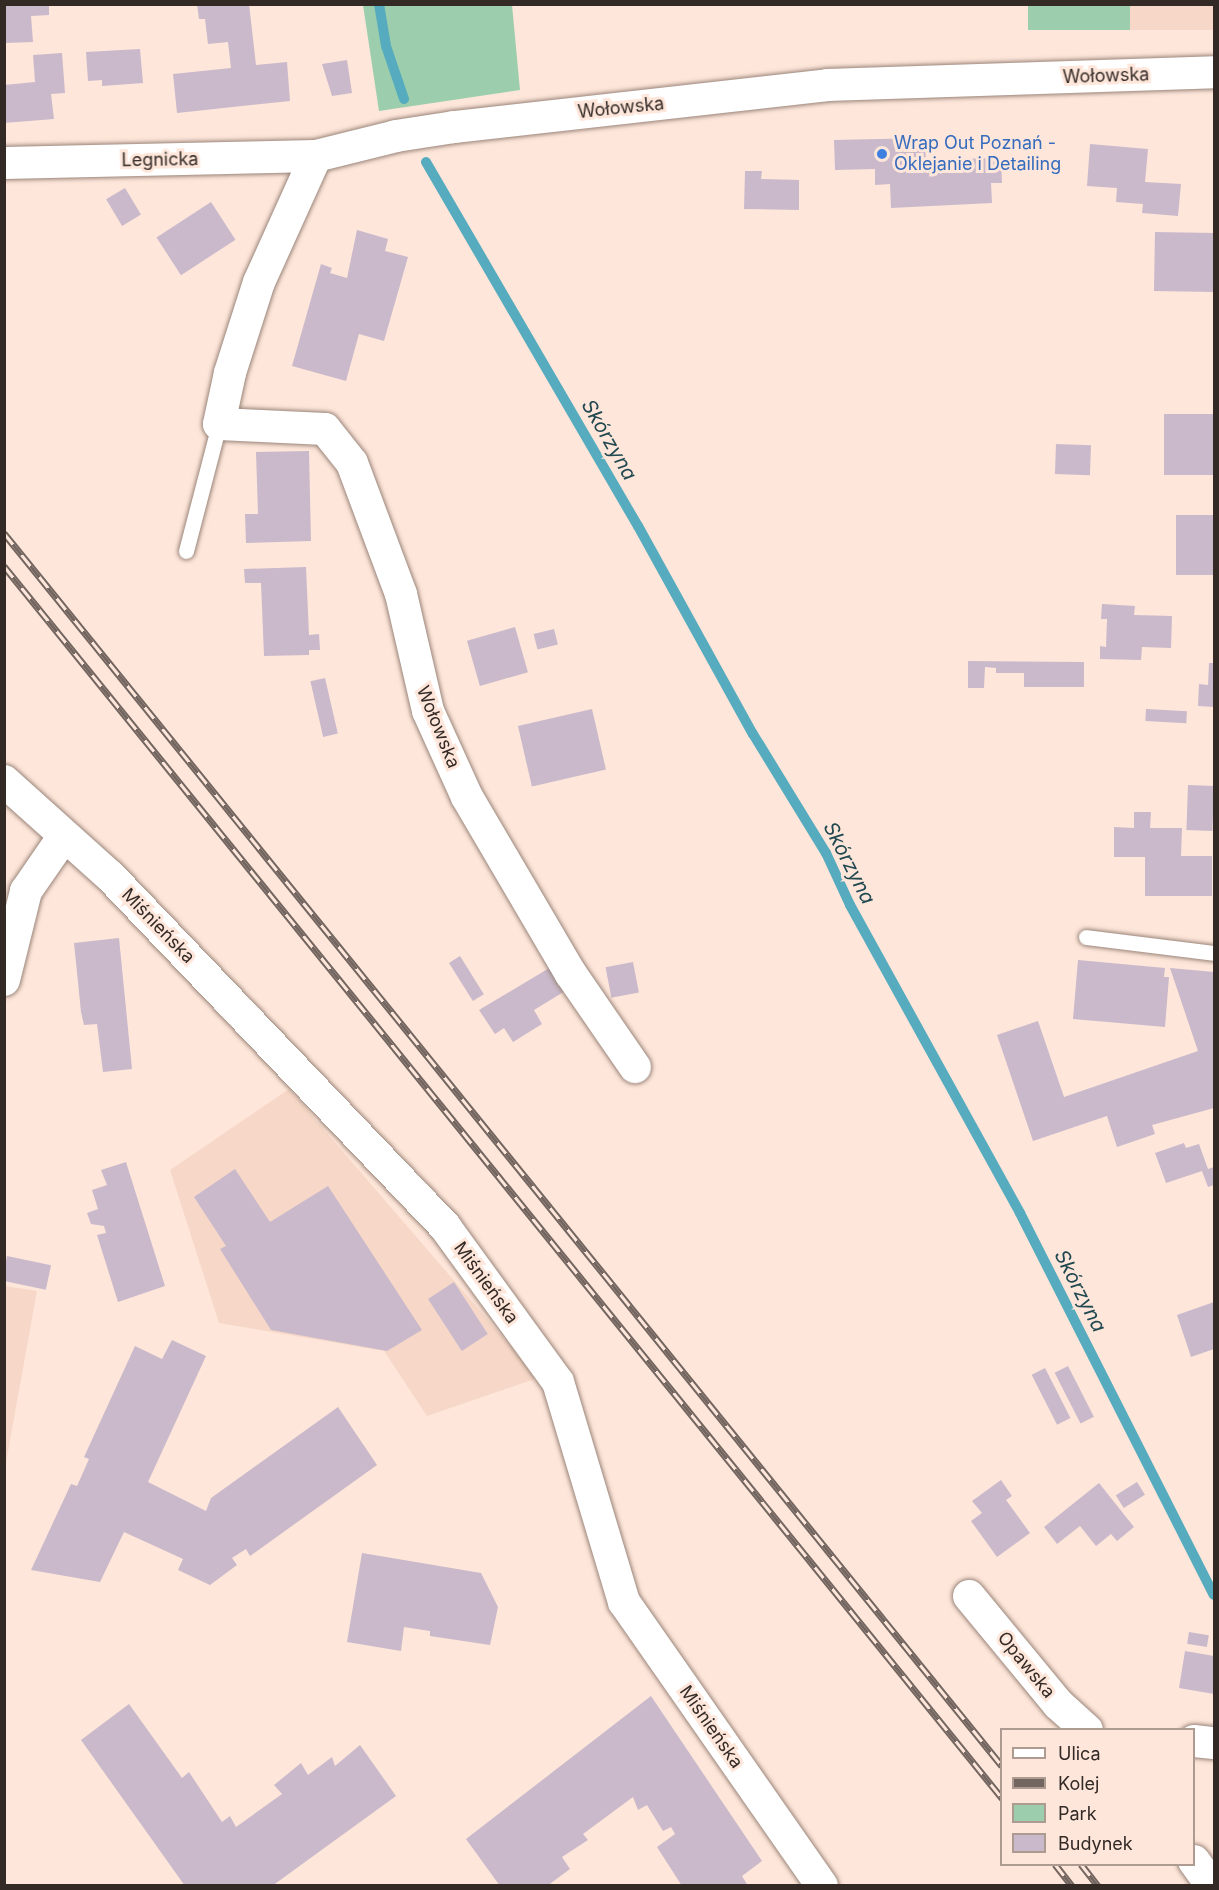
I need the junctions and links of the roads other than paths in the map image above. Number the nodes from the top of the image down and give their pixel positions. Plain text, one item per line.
1 (1215, 72) edge
2 (316, 156) junction
3 (4, 163) edge
4 (219, 424) junction
5 (186, 551) dead end
6 (4, 781) edge
7 (64, 836) junction
8 (1086, 937) dead end
9 (1215, 953) edge
10 (4, 980) edge
11 (634, 1067) dead end
12 (969, 1596) dead end
13 (1085, 1728) edge
14 (1195, 1741) edge
15 (1215, 1743) edge
16 (1195, 1862) edge
17 (822, 1886) edge
18 (1212, 1886) edge

1 - 2 street, Wołowska
2 - 3 street, Legnicka
2 - 4 street
4 - 5 lane
4 - 11 street, Wołowska
6 - 7 street, Miśnieńska
7 - 10 street
7 - 17 street, Miśnieńska
8 - 9 lane
12 - 13 street, Opawska
14 - 15 street
16 - 18 street

